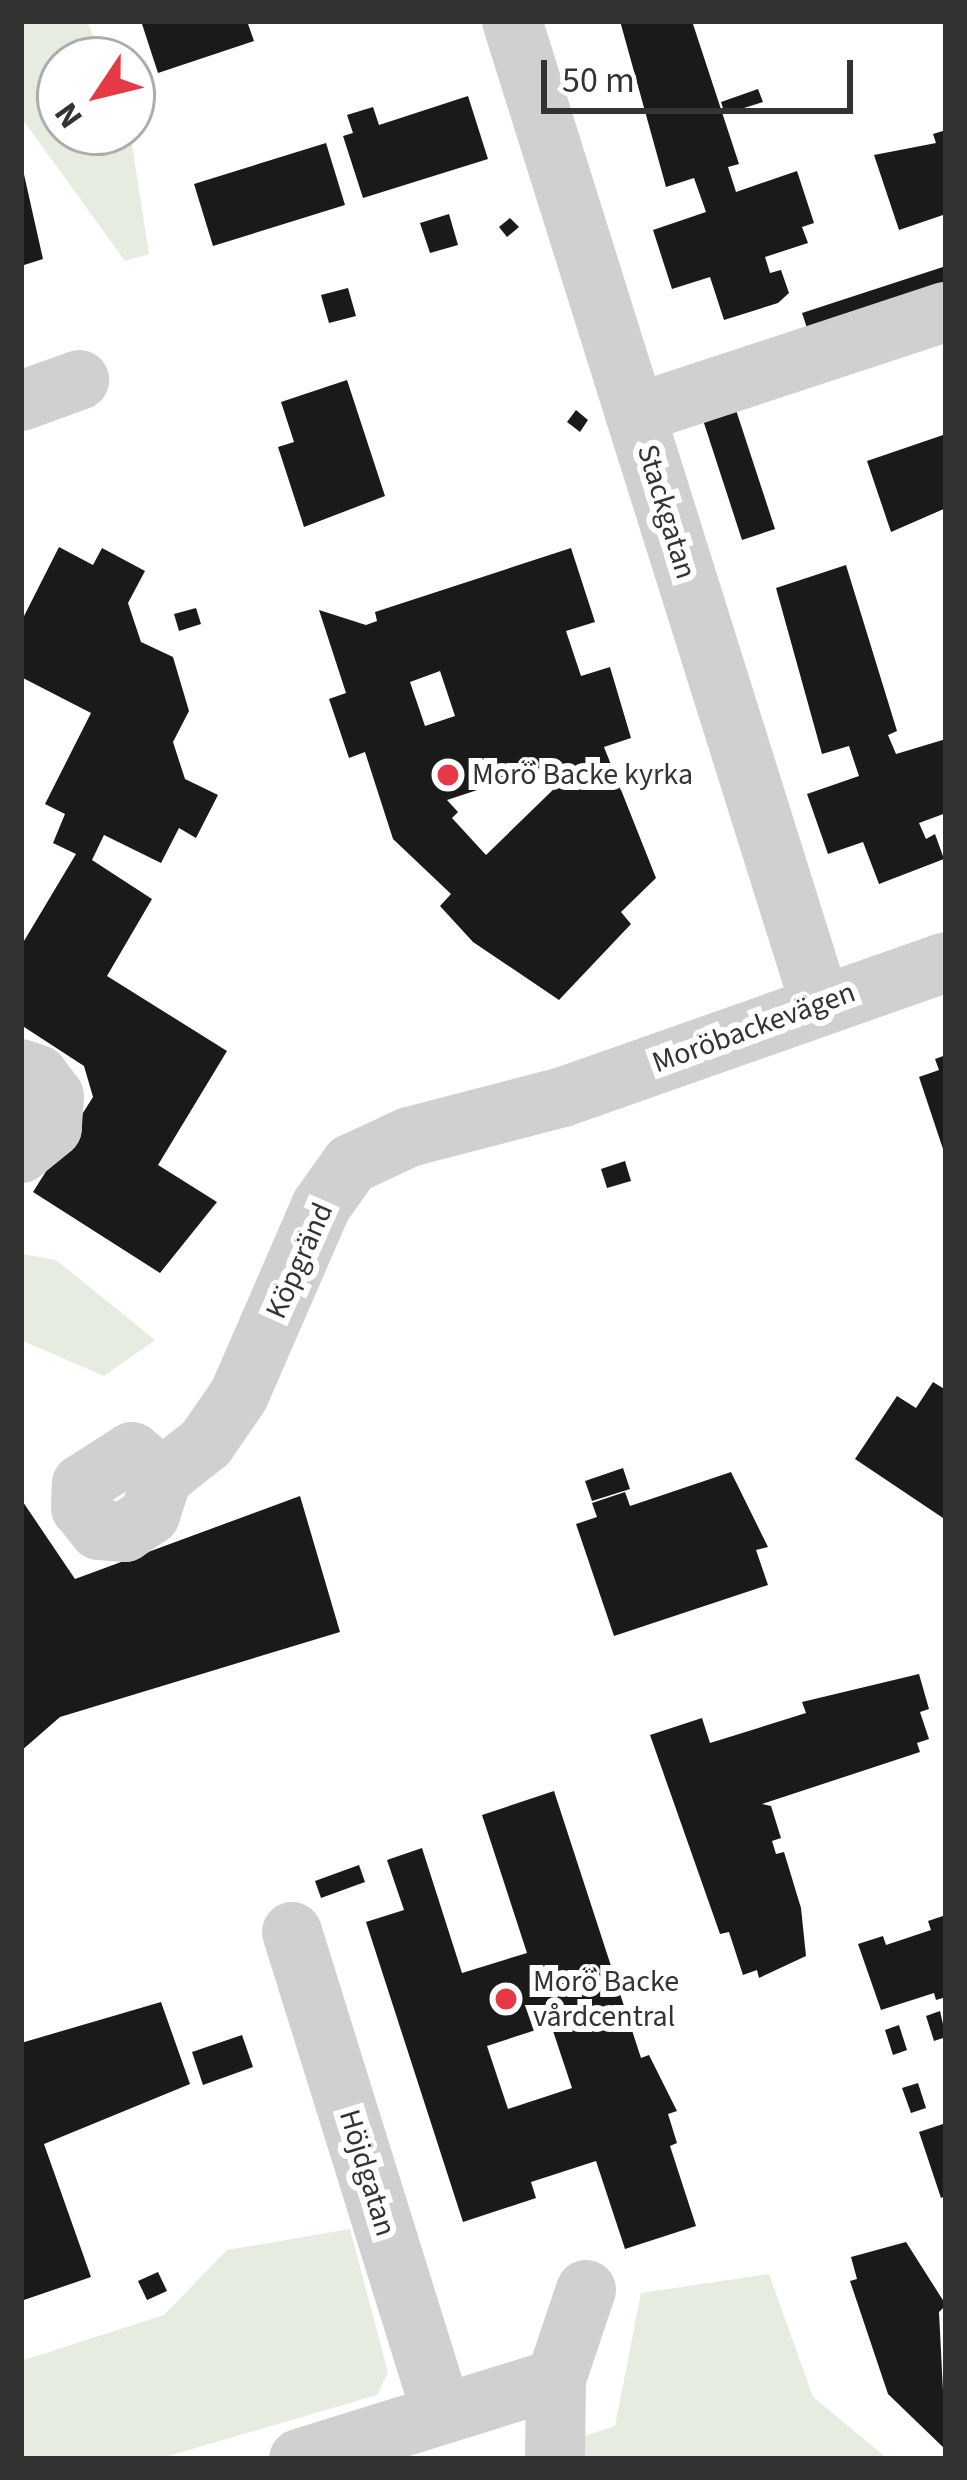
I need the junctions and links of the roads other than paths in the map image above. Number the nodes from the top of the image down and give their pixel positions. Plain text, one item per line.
1 (512, 21) edge
2 (946, 312) edge
3 (79, 380) dead end
4 (21, 401) edge
5 (635, 414) junction
6 (946, 962) edge
7 (820, 1003) junction
8 (21, 1069) edge
9 (563, 1097) joint
10 (21, 1153) edge
11 (162, 1478) dead end
12 (292, 1932) dead end
13 (586, 2290) dead end
14 (556, 2379) junction
15 (442, 2414) junction
16 (330, 2454) edge
17 (555, 2459) edge

1 - 5 street, Stackgatan
2 - 5 street
3 - 4 street
5 - 7 street, Stackgatan
6 - 7 street, Moröbackevägen
7 - 9 street, Moröbackevägen
8 - 10 street
9 - 11 street, Köpgränd
12 - 15 street, Höjdgatan
13 - 14 street
14 - 15 street
14 - 17 street
15 - 16 street

